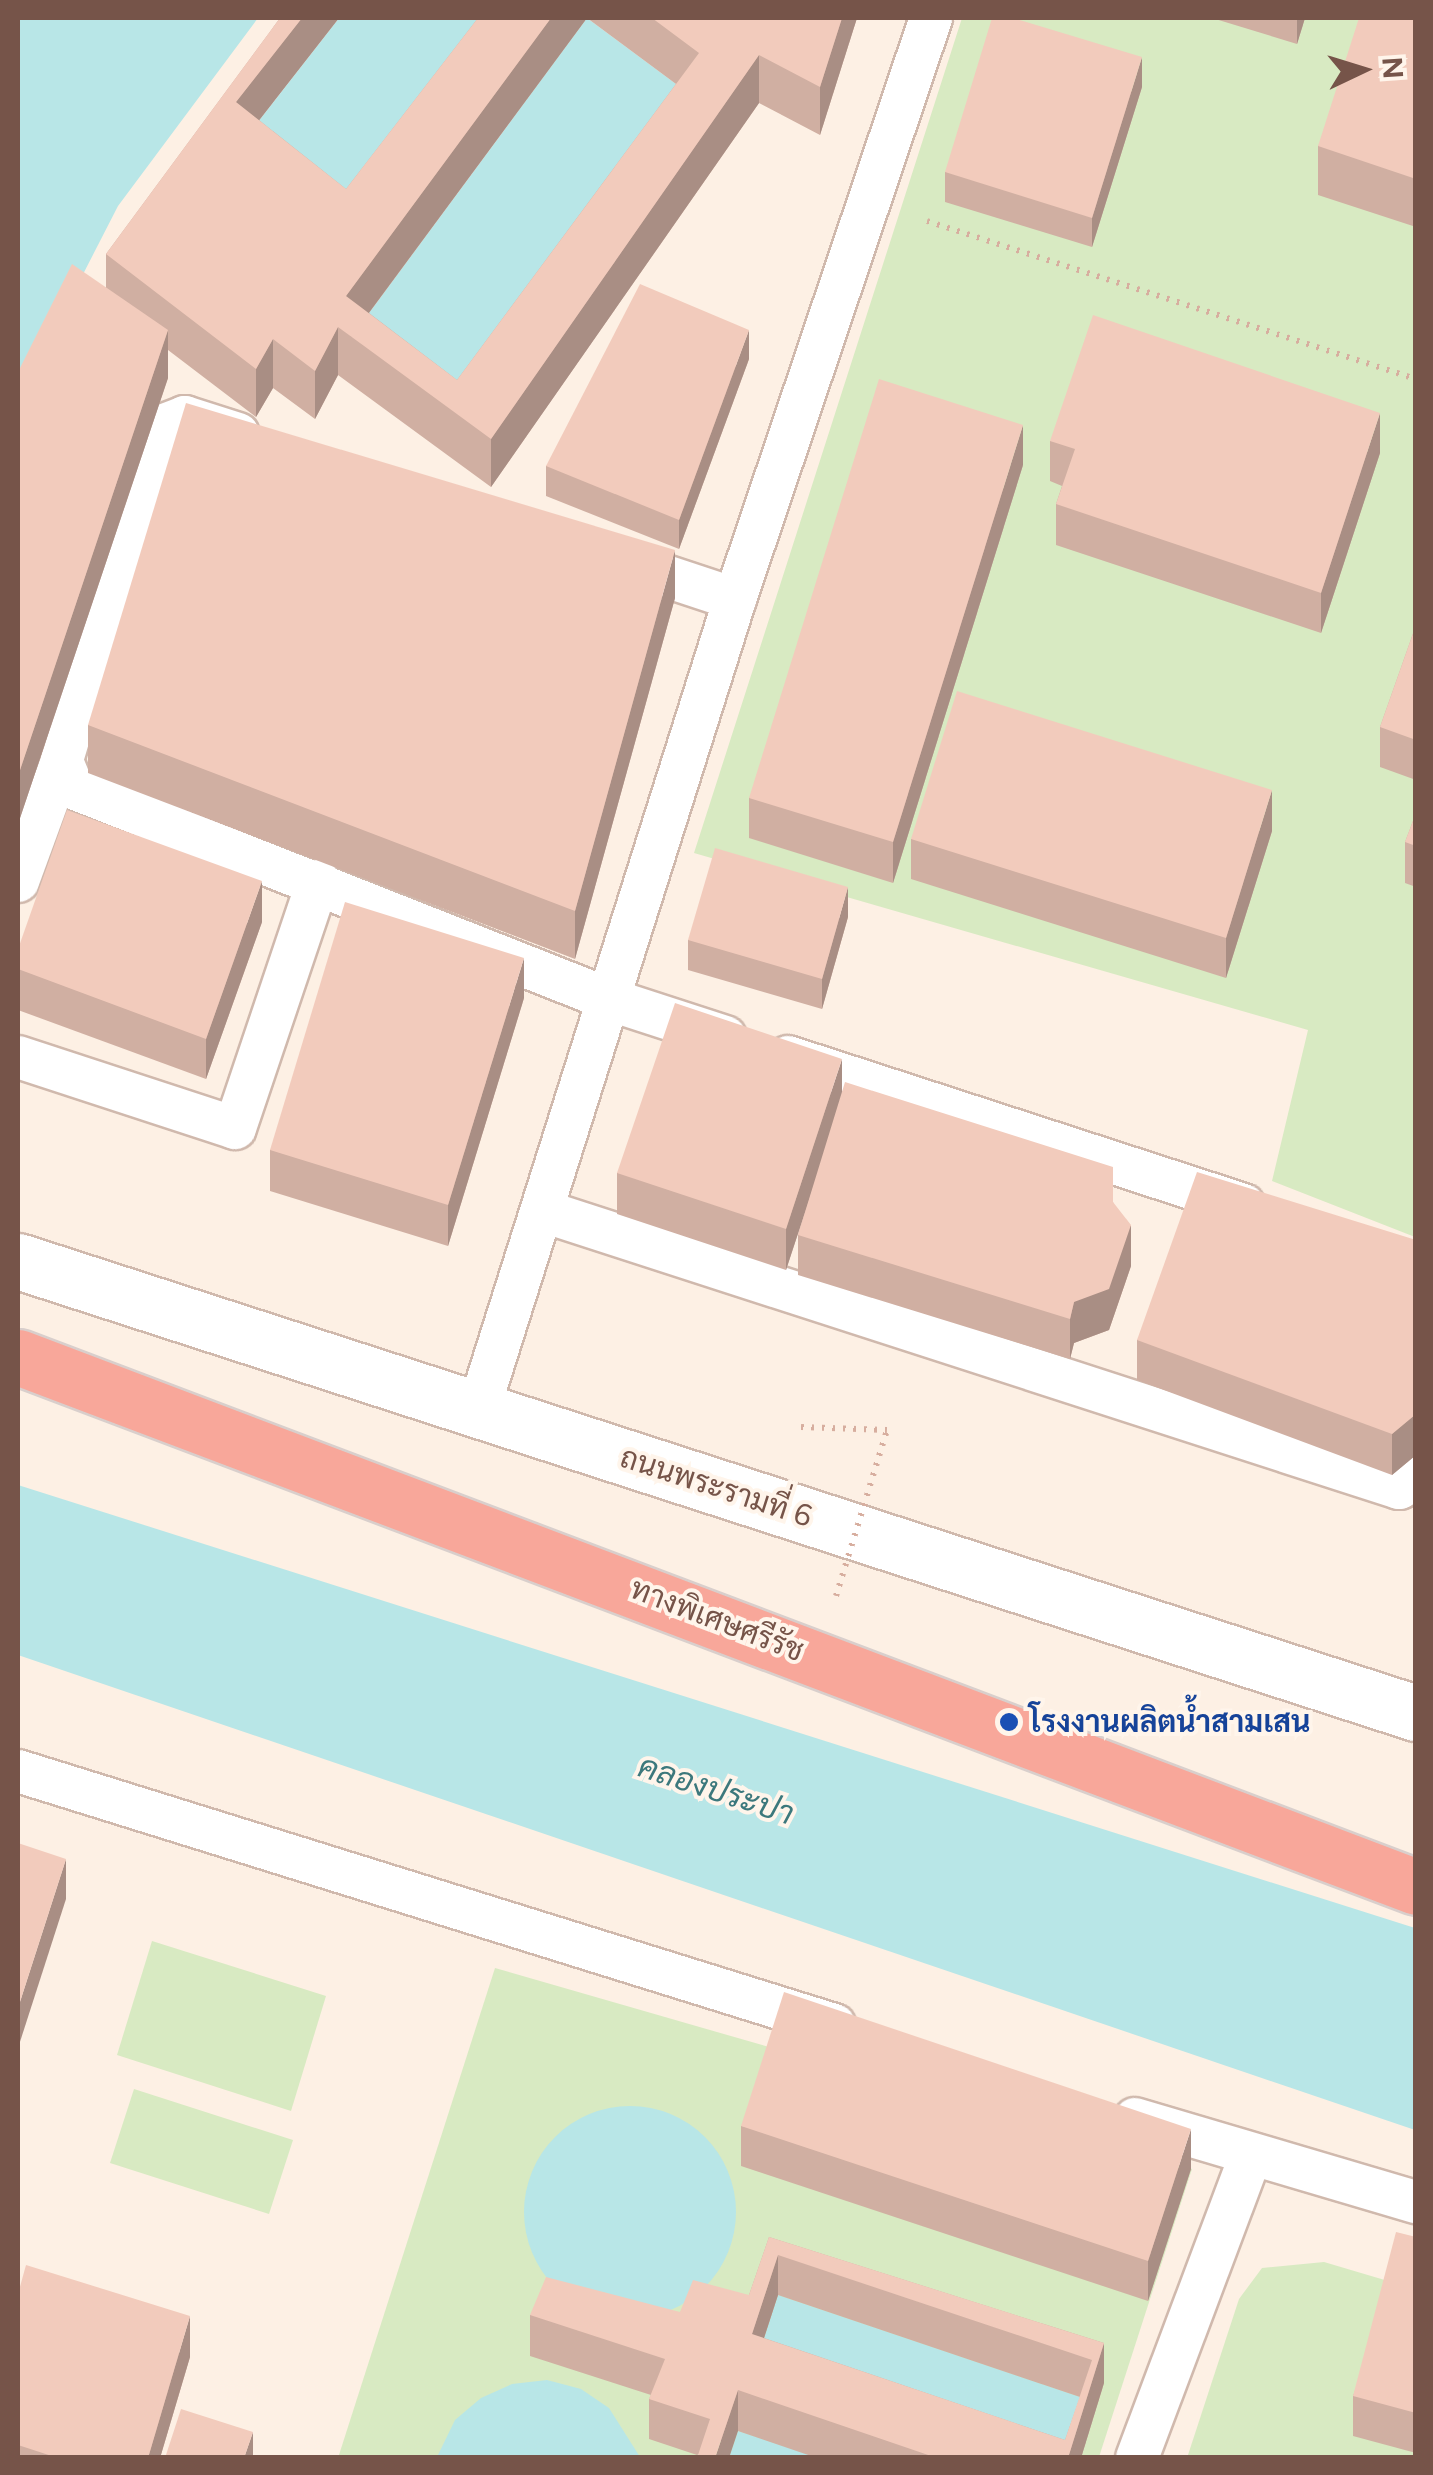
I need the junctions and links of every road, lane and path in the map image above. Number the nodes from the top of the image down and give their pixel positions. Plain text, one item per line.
1 (931, 18) edge
2 (869, 202) junction
3 (1416, 380) edge
4 (280, 448) edge
5 (583, 549) edge
6 (735, 599) junction
7 (62, 761) junction
8 (18, 881) edge
9 (318, 881) junction
10 (612, 1000) junction
11 (18, 1056) edge
12 (542, 1211) junction
13 (1289, 1220) edge
14 (18, 1261) edge
15 (18, 1357) edge
16 (478, 1411) junction
17 (800, 1427) dead end
18 (1416, 1478) edge
19 (835, 1600) dead end
20 (1416, 1713) edge
21 (18, 1772) edge
22 (1416, 1886) edge
23 (872, 2037) edge
24 (1099, 2108) edge
25 (1251, 2155) junction
26 (1416, 2202) edge
27 (1137, 2458) edge

1 - 2 lane
2 - 3 path
2 - 6 lane
4 - 7 lane
5 - 6 lane
6 - 10 lane
7 - 8 lane
7 - 9 lane
9 - 10 lane
9 - 11 lane
10 - 12 lane
10 - 13 lane
12 - 16 lane
12 - 18 lane
14 - 16 main road, ถนนพระรามที่ 6
15 - 22 highway, ทางพิเศษศรีรัช, bridge
16 - 20 main road, ถนนพระรามที่ 6
17 - 19 path, bridge
21 - 23 lane
24 - 25 lane
25 - 26 lane
25 - 27 lane

